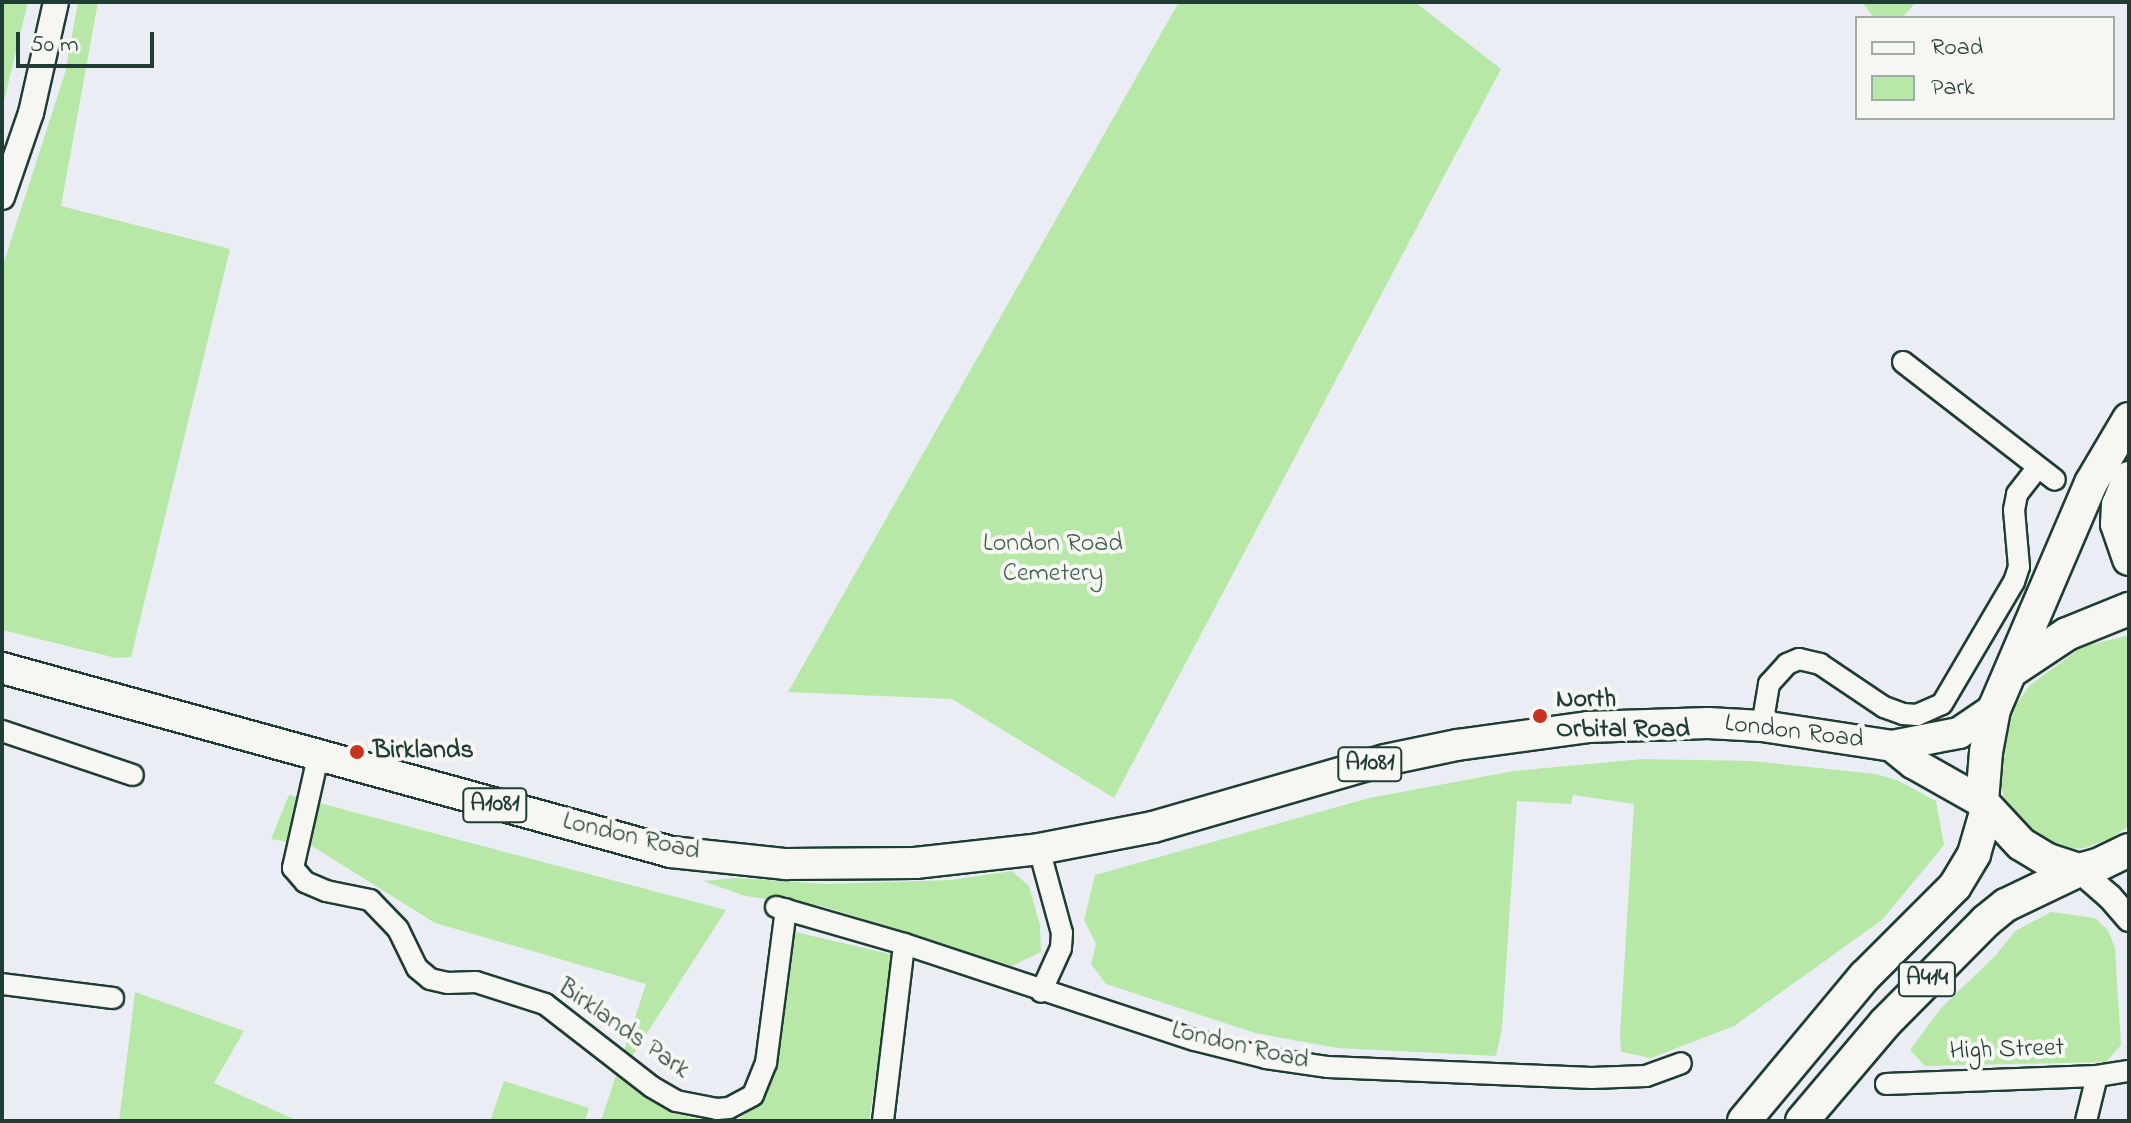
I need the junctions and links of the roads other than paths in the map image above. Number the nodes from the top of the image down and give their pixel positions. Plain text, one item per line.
1 (56, 2) edge
2 (2, 197) edge
3 (1903, 362) dead end
4 (2129, 419) edge
5 (2037, 468) junction
6 (2129, 478) edge
7 (2055, 480) dead end
8 (2129, 559) edge
9 (2129, 609) edge
10 (2, 668) edge
11 (2013, 670) junction
12 (1994, 709) junction
13 (1762, 726) junction
14 (2, 731) edge
15 (1892, 746) junction
16 (318, 757) junction
17 (133, 775) dead end
18 (1985, 806) junction
19 (1039, 849) junction
20 (2129, 850) edge
21 (2079, 870) junction
22 (781, 908) joint
23 (2129, 919) edge
24 (904, 944) junction
25 (2, 984) edge
26 (1041, 992) junction
27 (113, 998) dead end
28 (1681, 1063) dead end
29 (2129, 1071) edge
30 (2097, 1076) junction
31 (1886, 1084) dead end
32 (883, 1121) edge
33 (1744, 1121) edge
34 (1802, 1121) edge
35 (2086, 1121) edge

1 - 2 street
3 - 5 street
4 - 11 highway
5 - 7 street
5 - 13 street
6 - 8 highway
9 - 11 highway
10 - 16 main road, London Road / A1081
11 - 12 highway
12 - 15 main road, London Road / A1081
12 - 18 highway
13 - 15 main road, London Road / A1081
13 - 19 main road, London Road / A1081
14 - 17 street
15 - 18 main road, London Road / A1081
16 - 19 main road, London Road / A1081
16 - 22 street, Birklands Park
18 - 21 highway
18 - 33 highway, A414
19 - 26 street
20 - 21 highway
21 - 23 street
21 - 34 highway, A414
22 - 24 street, London Road
24 - 26 street, London Road
24 - 32 street
25 - 27 street
26 - 28 street, London Road
29 - 30 street, High Street
30 - 31 street, High Street
30 - 35 street

